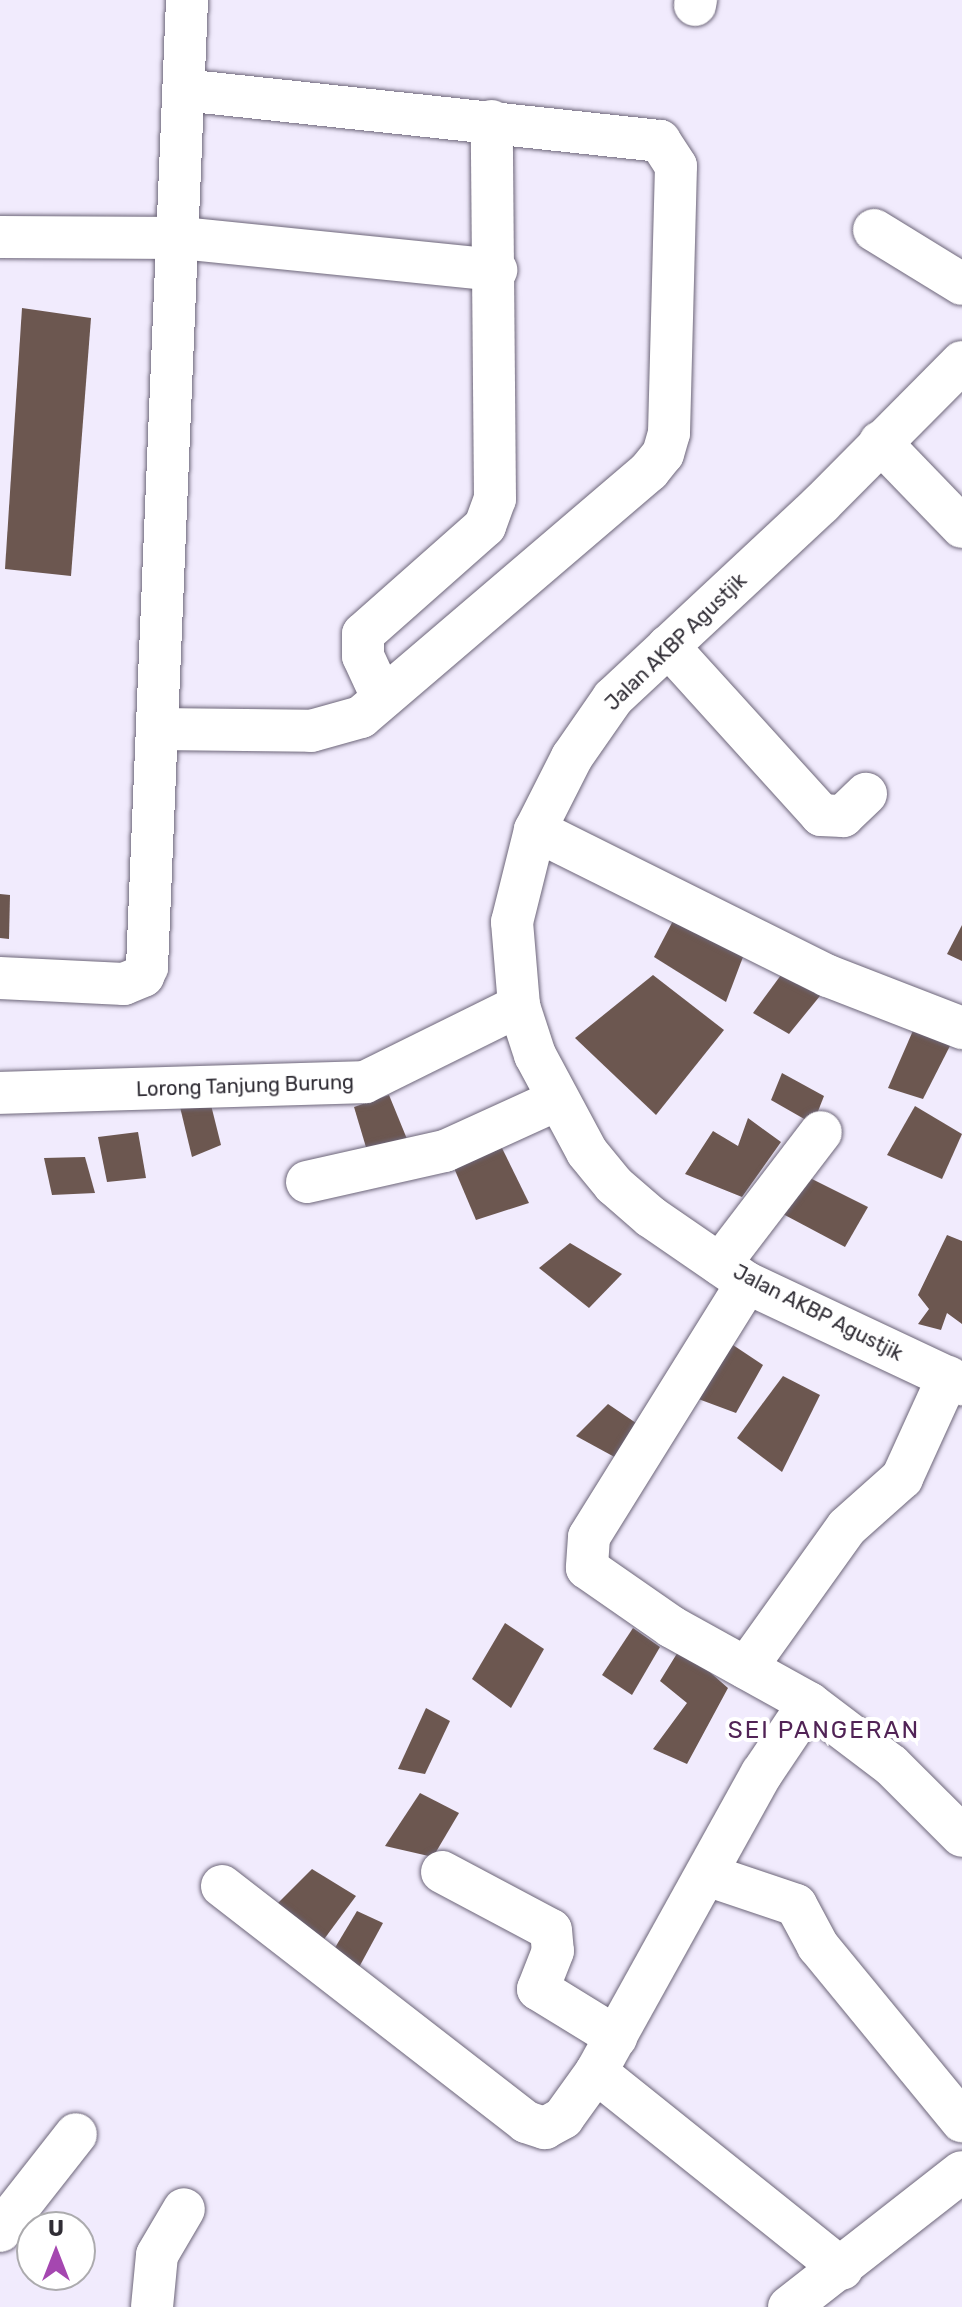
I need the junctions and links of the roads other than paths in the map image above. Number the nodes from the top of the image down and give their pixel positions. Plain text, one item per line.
1 (187, 0) edge
2 (184, 90) junction
3 (492, 121) junction
4 (874, 230) dead end
5 (0, 237) edge
6 (181, 238) junction
7 (496, 270) junction
8 (962, 284) edge
9 (962, 362) edge
10 (880, 442) junction
11 (962, 527) edge
12 (668, 646) junction
13 (381, 695) junction
14 (158, 729) junction
15 (866, 794) dead end
16 (535, 830) junction
17 (0, 978) edge
18 (519, 1006) junction
19 (962, 1028) edge
20 (0, 1093) edge
21 (557, 1100) junction
22 (821, 1132) dead end
23 (307, 1182) dead end
24 (734, 1273) junction
25 (958, 1380) edge
26 (746, 1668) junction
27 (809, 1703) junction
28 (962, 1836) edge
29 (442, 1872) dead end
30 (707, 1875) junction
31 (222, 1886) dead end
32 (606, 2055) junction
33 (962, 2121) edge
34 (76, 2134) dead end
35 (962, 2172) edge
36 (184, 2209) dead end
37 (0, 2231) edge
38 (842, 2269) junction
39 (152, 2307) edge
40 (789, 2307) edge

1 - 2 street
2 - 3 street
2 - 6 street
3 - 7 street
3 - 13 street
4 - 8 street
5 - 6 street
6 - 7 street
6 - 14 street
7 - 13 street
9 - 10 street, Jalan AKBP Agustjik
10 - 11 street
10 - 12 street, Jalan AKBP Agustjik
12 - 15 street
12 - 16 street, Jalan AKBP Agustjik
13 - 14 street
14 - 17 street
16 - 18 street, Jalan AKBP Agustjik
16 - 19 street
18 - 20 street, Lorong Tanjung Burung
18 - 21 street, Jalan AKBP Agustjik
21 - 23 street
21 - 24 street, Jalan AKBP Agustjik
22 - 24 street
24 - 25 street, Jalan AKBP Agustjik
24 - 26 street
25 - 26 street
26 - 27 street
27 - 28 street
27 - 30 street
29 - 32 street
30 - 32 street
30 - 33 street
31 - 32 street
32 - 38 street
34 - 37 street
35 - 38 street
36 - 39 street
38 - 40 street

